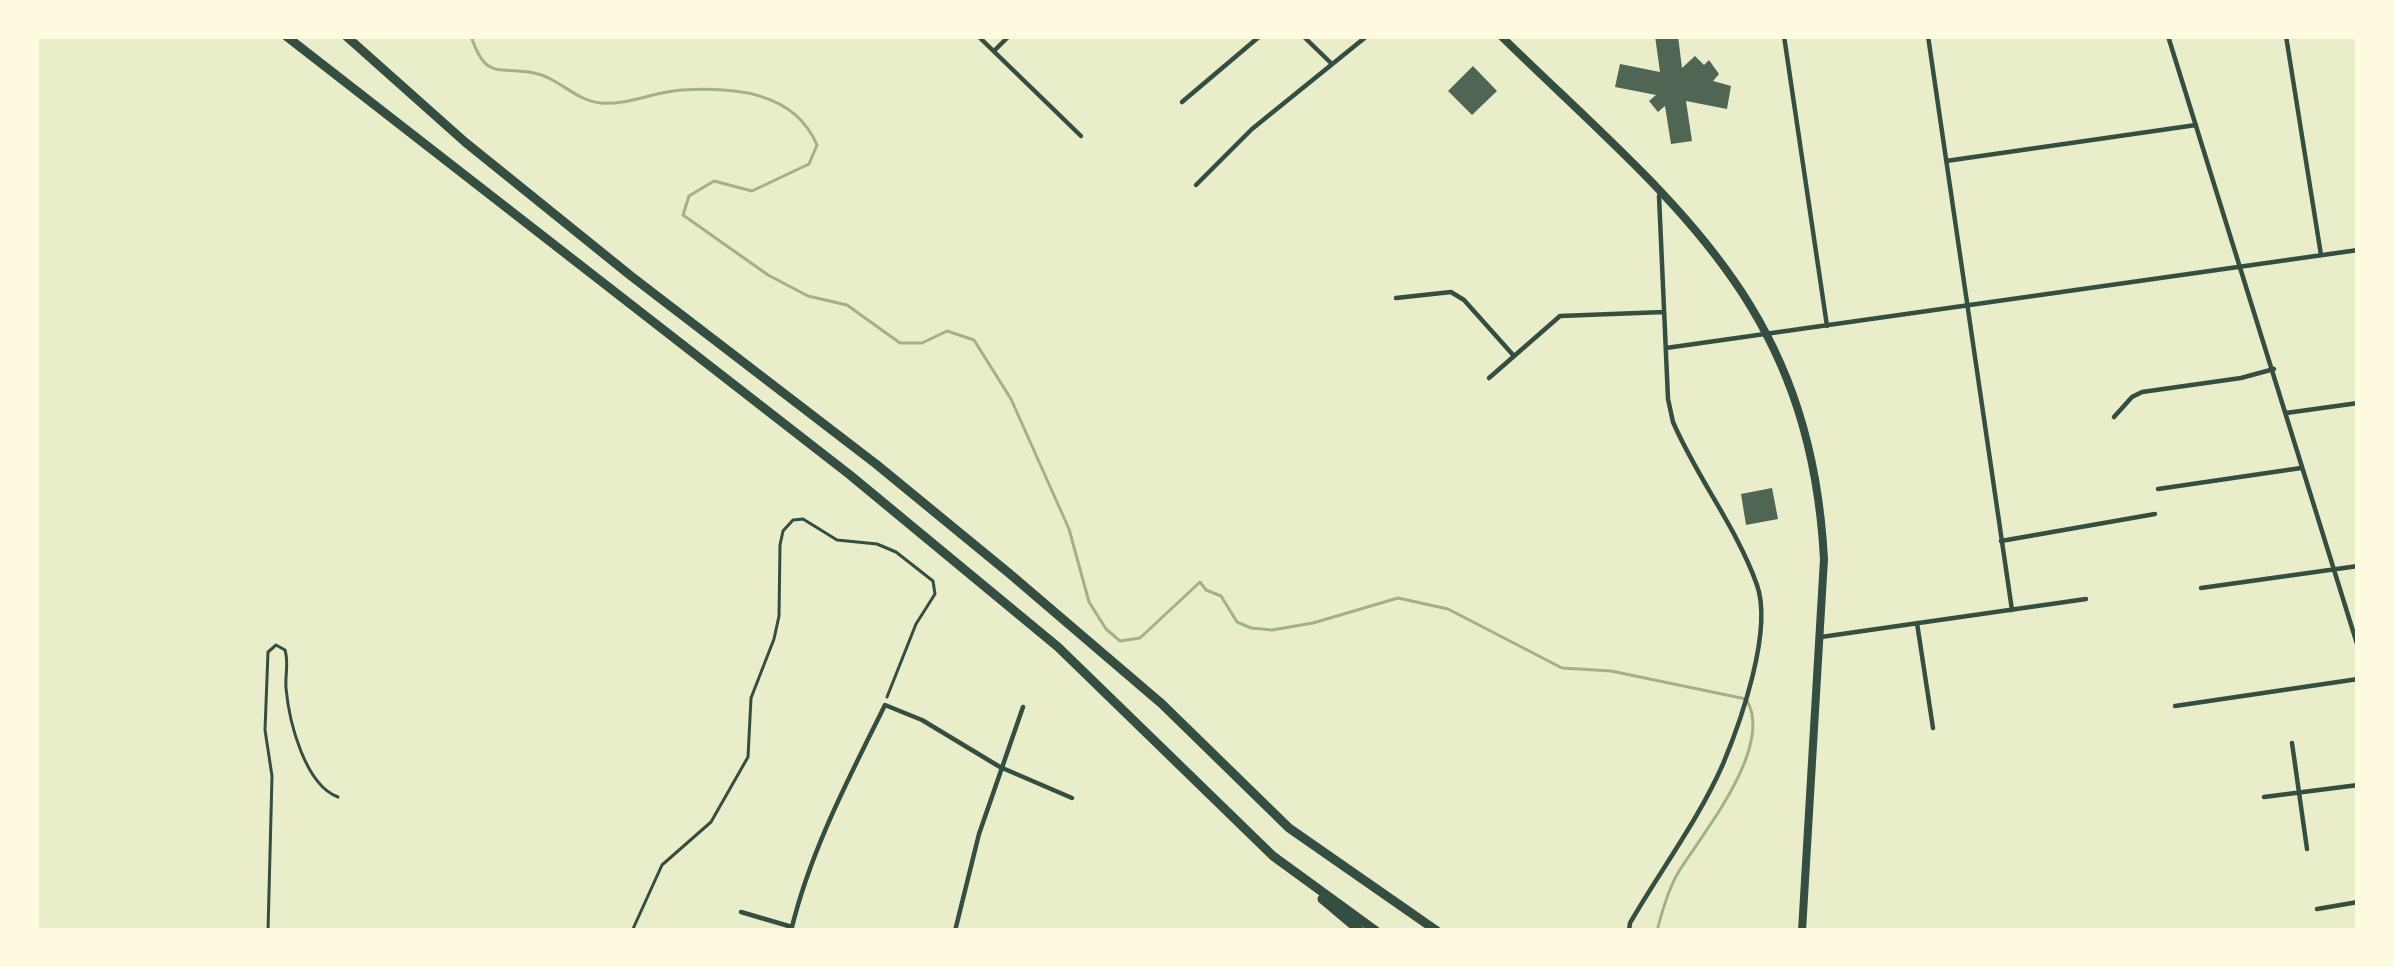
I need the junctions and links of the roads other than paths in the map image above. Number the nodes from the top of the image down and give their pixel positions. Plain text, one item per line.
1 (286, 36) edge
2 (346, 36) edge
3 (978, 36) edge
4 (1009, 36) edge
5 (1260, 36) edge
6 (1303, 36) edge
7 (1367, 36) edge
8 (1501, 36) edge
9 (1784, 36) edge
10 (1928, 36) edge
11 (2168, 36) edge
12 (2286, 36) edge
13 (994, 51) junction
14 (1332, 64) junction
15 (1182, 102) dead end
16 (2198, 125) junction
17 (1082, 136) dead end
18 (1946, 161) junction
19 (1196, 185) dead end
20 (1659, 190) junction
21 (2358, 250) edge
22 (2321, 255) junction
23 (2241, 266) junction
24 (1396, 298) dead end
25 (1968, 306) junction
26 (1664, 312) junction
27 (1827, 326) junction
28 (1770, 335) junction
29 (1666, 348) junction
30 (1514, 356) junction
31 (2274, 369) junction
32 (1489, 378) dead end
33 (2358, 403) edge
34 (2286, 413) junction
35 (2114, 417) dead end
36 (2302, 468) junction
37 (2158, 489) dead end
38 (2155, 514) dead end
39 (2002, 541) junction
40 (2358, 566) edge
41 (2332, 569) junction
42 (2201, 589) dead end
43 (2086, 599) dead end
44 (2012, 610) junction
45 (1917, 623) junction
46 (1821, 637) junction
47 (2358, 647) edge
48 (2358, 679) edge
49 (2175, 706) dead end
50 (1023, 707) dead end
51 (1933, 728) dead end
52 (2292, 743) dead end
53 (1000, 767) junction
54 (2358, 785) edge
55 (2298, 794) junction
56 (2264, 797) dead end
57 (1072, 798) dead end
58 (2307, 849) dead end
59 (1273, 856) junction
60 (1390, 898) junction
61 (2358, 902) edge
62 (2318, 909) dead end
63 (741, 913) dead end
64 (792, 929) edge
65 (955, 931) edge
66 (1360, 931) edge
67 (1376, 931) edge
68 (1437, 931) edge
69 (1449, 931) edge
70 (1629, 931) edge
71 (1802, 931) edge

1 - 59 highway
2 - 60 highway
3 - 13 street
4 - 13 street
5 - 15 street
6 - 14 street
7 - 14 street
8 - 20 main road
9 - 27 street
10 - 18 street
11 - 16 street
12 - 22 street
13 - 17 street
14 - 19 street
16 - 18 street
16 - 23 street
18 - 25 street
20 - 26 street
20 - 28 main road
21 - 22 street
22 - 23 street
23 - 25 street
23 - 31 street
24 - 30 street
25 - 27 street
25 - 39 street
26 - 29 street
26 - 30 street
27 - 28 street
28 - 29 street
28 - 46 main road
29 - 70 street
30 - 32 street
31 - 34 street
31 - 35 street
33 - 34 street
34 - 36 street
36 - 37 street
36 - 41 street
38 - 39 street
39 - 44 street
40 - 41 street
41 - 42 street
41 - 47 street
43 - 44 street
44 - 45 street
45 - 46 street
45 - 51 street
46 - 71 main road
48 - 49 street
50 - 53 street
52 - 55 street
53 - 57 street
53 - 64 street
53 - 65 street
54 - 55 street
55 - 56 street
55 - 58 street
59 - 66 highway
59 - 67 highway
60 - 68 highway
60 - 69 highway
61 - 62 street
63 - 64 street

